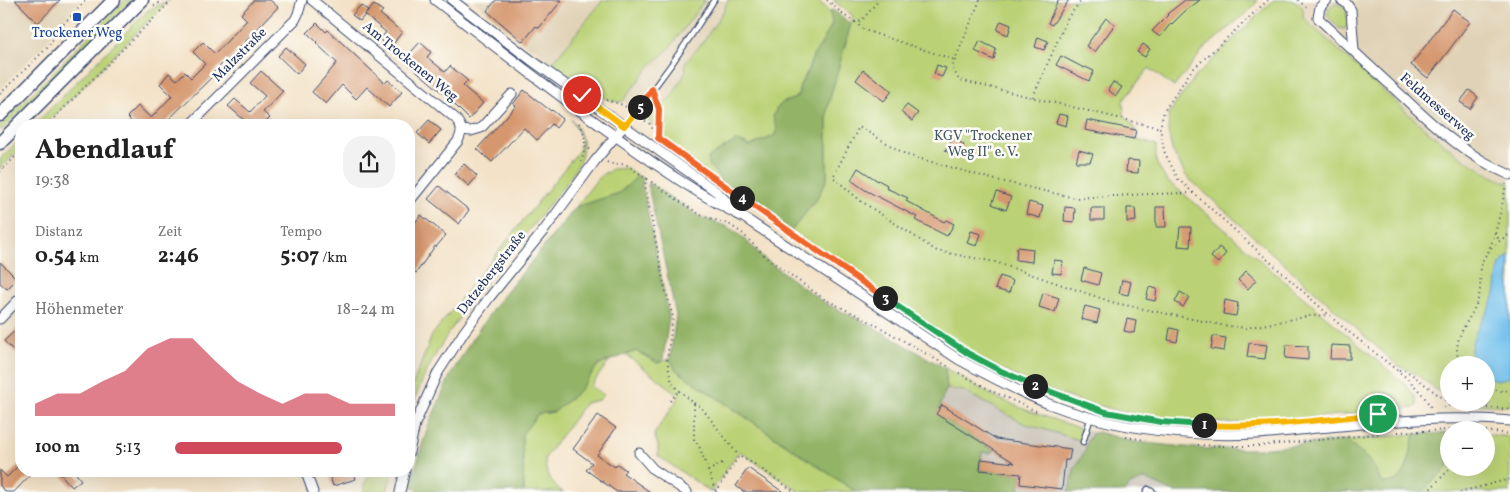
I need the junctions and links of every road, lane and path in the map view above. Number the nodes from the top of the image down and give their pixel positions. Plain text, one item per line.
1 (86, 0) edge
2 (114, 0) edge
3 (142, 0) edge
4 (172, 0) edge
5 (302, 0) edge
6 (312, 0) edge
7 (435, 0) edge
8 (452, 0) edge
9 (714, 0) edge
10 (827, 0) edge
11 (879, 0) edge
12 (980, 0) edge
13 (1082, 0) edge
14 (1268, 0) edge
15 (1298, 0) edge
16 (1327, 0) edge
17 (1341, 0) edge
18 (1318, 18) junction
19 (855, 22) junction
20 (1354, 51) junction
21 (955, 60) junction
22 (652, 89) junction
23 (0, 94) edge
24 (512, 94) dead end
25 (1033, 98) junction
26 (0, 115) edge
27 (24, 119) edge
28 (53, 119) edge
29 (196, 119) edge
30 (624, 126) junction
31 (15, 128) edge
32 (1160, 128) junction
33 (462, 130) junction
34 (615, 136) junction
35 (0, 143) edge
36 (666, 143) dead end
37 (585, 146) dead end
38 (599, 156) junction
39 (15, 157) edge
40 (0, 172) edge
41 (1509, 175) edge
42 (647, 178) junction
43 (730, 189) dead end
44 (1193, 193) junction
45 (415, 195) edge
46 (743, 216) junction
47 (1495, 234) junction
48 (1510, 234) edge
49 (1502, 238) junction
50 (1488, 254) junction
51 (841, 268) dead end
52 (15, 303) edge
53 (1329, 315) junction
54 (0, 319) edge
55 (1458, 356) edge
56 (1399, 370) junction
57 (1495, 390) edge
58 (1510, 390) edge
59 (679, 391) junction
60 (1052, 393) dead end
61 (1440, 395) edge
62 (670, 401) dead end
63 (1080, 402) dead end
64 (694, 403) junction
65 (1495, 407) edge
66 (1510, 408) edge
67 (1424, 410) dead end
68 (1037, 411) dead end
69 (1440, 411) edge
70 (1433, 414) junction
71 (1091, 417) junction
72 (1510, 422) edge
73 (415, 424) edge
74 (1440, 430) edge
75 (1495, 432) edge
76 (1383, 433) dead end
77 (1391, 433) dead end
78 (1510, 434) edge
79 (1125, 437) dead end
80 (1153, 441) dead end
81 (1083, 442) dead end
82 (1197, 445) dead end
83 (639, 452) dead end
84 (739, 456) junction
85 (724, 462) dead end
86 (708, 471) junction
87 (1443, 476) edge
88 (308, 477) edge
89 (403, 477) edge
90 (1510, 479) edge
91 (672, 488) edge
92 (313, 492) edge
93 (400, 492) edge
94 (687, 492) edge
95 (716, 492) edge
96 (795, 492) edge
97 (1146, 492) edge
98 (1153, 492) edge
99 (1427, 492) edge
100 (1460, 492) edge

1 - 23 path
2 - 26 main road
3 - 27 main road
4 - 28 path
5 - 29 street, Malzstraße
6 - 33 street, Am Trockenen Weg
7 - 34 street
8 - 30 street
9 - 22 lane
10 - 19 path
11 - 19 path
12 - 21 path
13 - 25 path
14 - 32 path
15 - 18 path
16 - 18 street
17 - 20 street
18 - 20 street, Feldmesserweg
19 - 21 path
20 - 41 street, Feldmesserweg
21 - 25 path
22 - 30 lane
22 - 36 path
24 - 33 street
25 - 32 path
30 - 34 street, Datzebergstraße
30 - 46 street
31 - 35 main road
32 - 44 path
33 - 45 street
34 - 38 street, Datzebergstraße
34 - 46 street
37 - 38 path
38 - 42 path
38 - 73 street, Datzebergstraße
39 - 40 path
41 - 47 path
42 - 59 path
42 - 68 path
43 - 51 path
44 - 53 path
44 - 53 path
46 - 71 street
47 - 49 path
47 - 50 path
48 - 49 path
49 - 50 path
50 - 55 path
52 - 54 street
53 - 56 path
56 - 61 path
56 - 70 path
57 - 58 path
59 - 62 path
59 - 64 path
60 - 63 path
64 - 84 path
64 - 86 path
65 - 66 path
67 - 70 path
69 - 70 path
70 - 71 street
70 - 72 street
71 - 81 lane
74 - 77 path
75 - 78 path
76 - 82 path
79 - 80 path
83 - 91 street
84 - 95 path
84 - 96 path
85 - 86 path
86 - 95 path
87 - 99 path
88 - 92 street
89 - 93 street
90 - 100 path
91 - 94 street
97 - 98 lane

